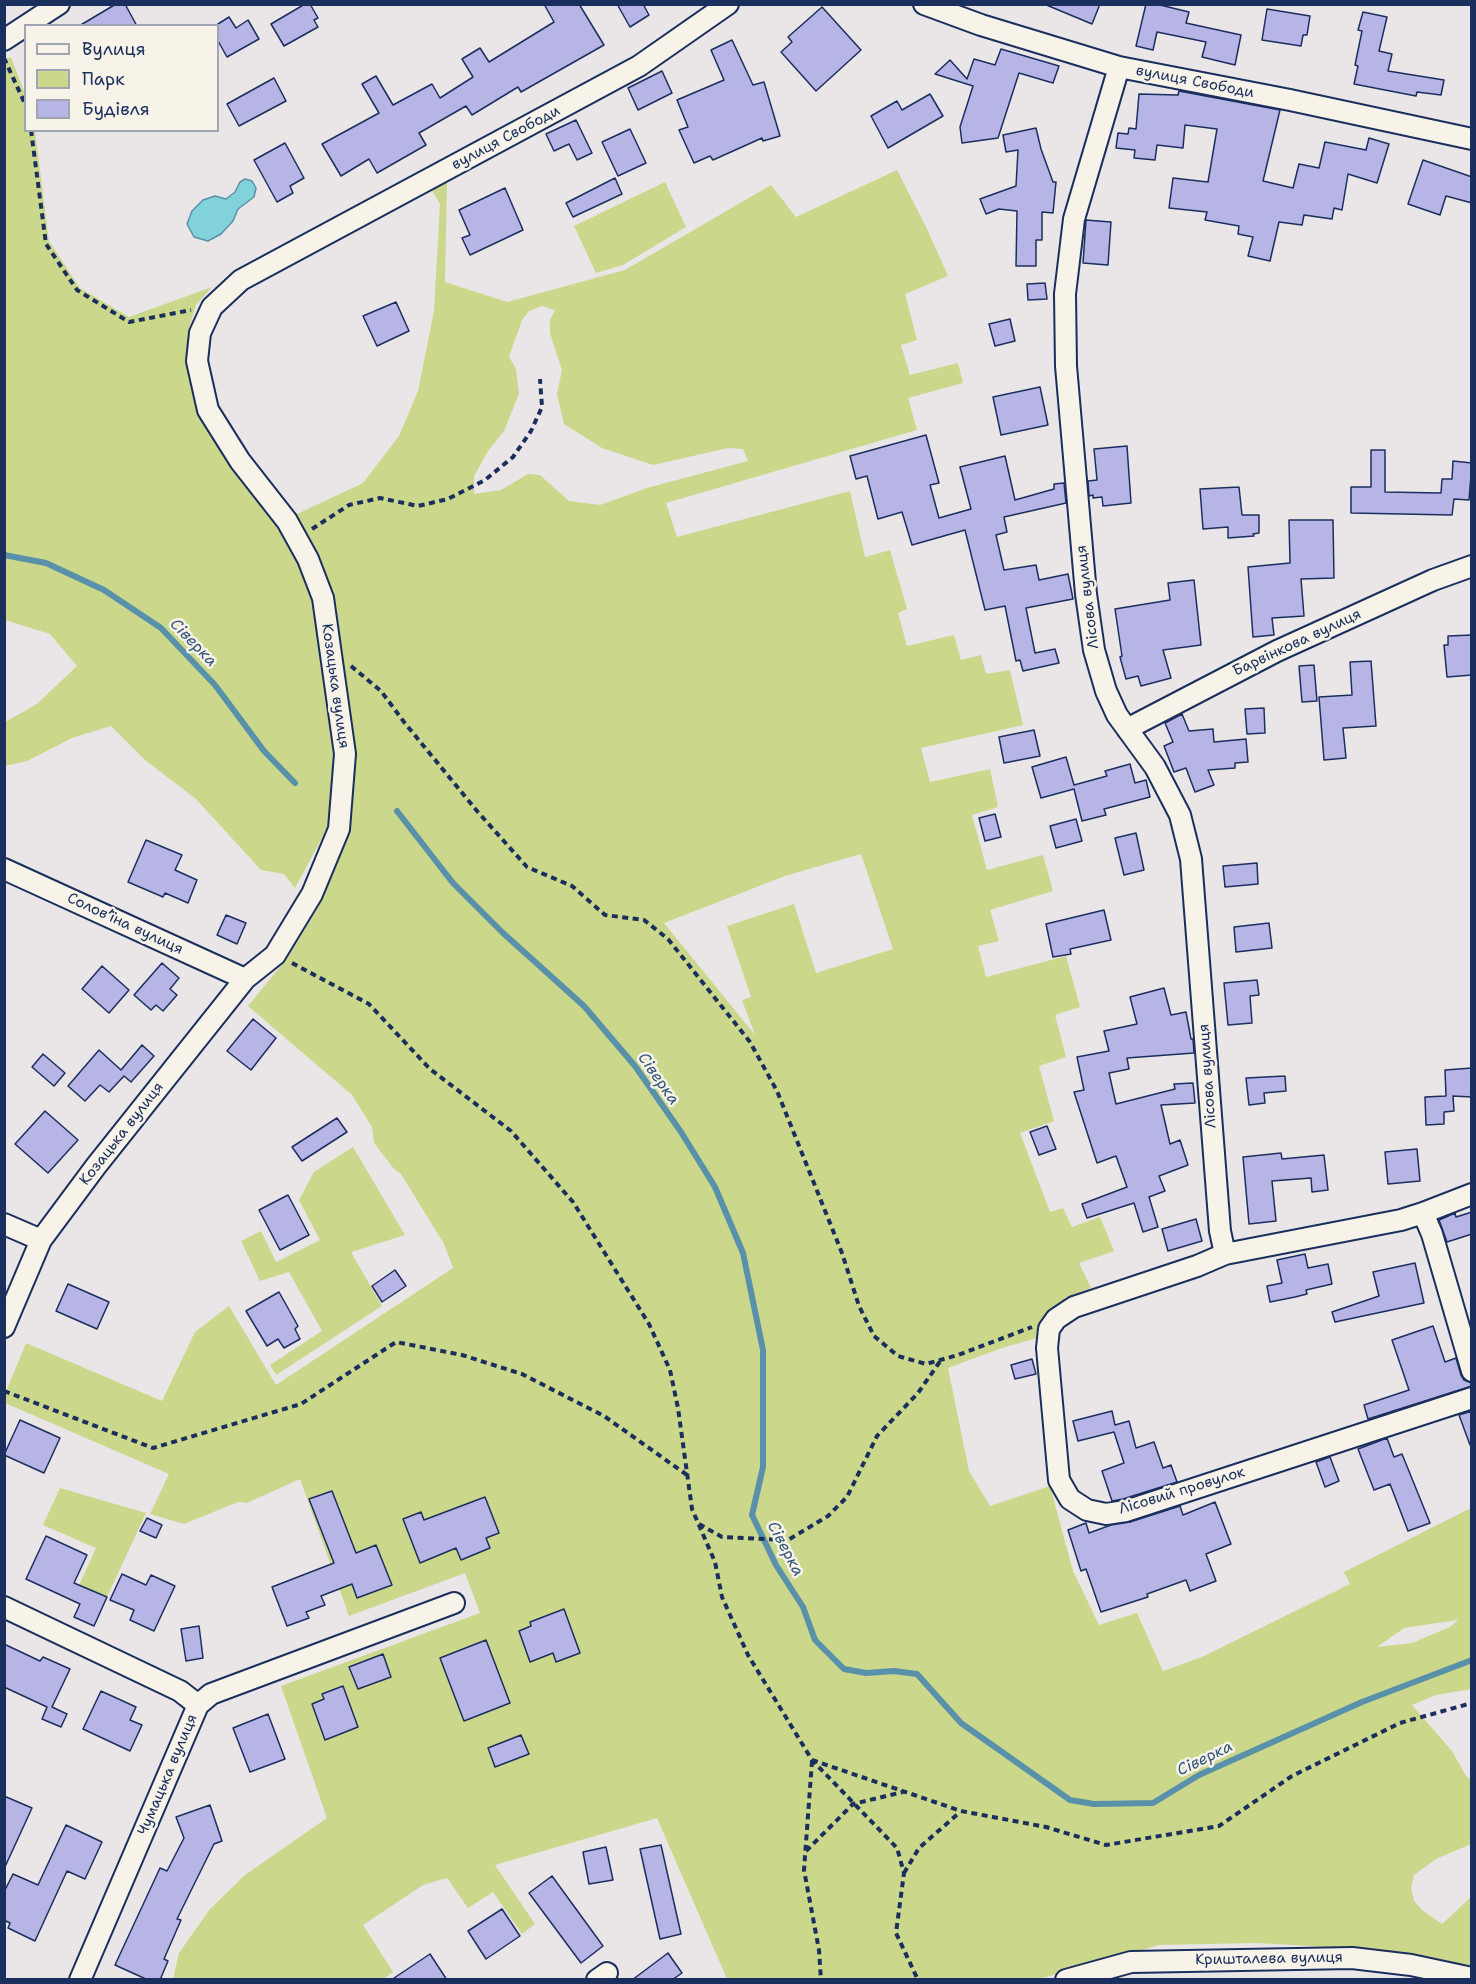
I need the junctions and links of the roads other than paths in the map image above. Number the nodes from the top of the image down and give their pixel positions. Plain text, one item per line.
1 (59, 4) edge
2 (728, 4) edge
3 (924, 4) edge
4 (28, 24) edge
5 (24, 27) edge
6 (4, 40) edge
7 (1119, 67) junction
8 (1472, 139) edge
9 (278, 262) joint
10 (1472, 566) edge
11 (1127, 729) junction
12 (4, 869) edge
13 (245, 979) junction
14 (1472, 1194) edge
15 (1423, 1213) junction
16 (4, 1224) edge
17 (41, 1240) junction
18 (1225, 1254) junction
19 (4, 1327) edge
20 (1472, 1371) edge
21 (1472, 1398) edge
22 (454, 1603) dead end
23 (4, 1606) edge
24 (198, 1705) junction
25 (1472, 1978) edge
26 (80, 1980) edge
27 (1066, 1980) edge

1 - 4 street
2 - 9 street, вулиця Свободи
3 - 7 street, вулиця Свободи
5 - 6 street
7 - 8 street, вулиця Свободи
7 - 11 street, Лісова вулиця
9 - 13 street, Козацька вулиця
10 - 11 street, Барвінкова вулиця
11 - 18 street, Лісова вулиця
12 - 13 street, Соловʼїна вулиця
13 - 17 street, Козацька вулиця
14 - 15 street
15 - 18 street
15 - 20 street
16 - 17 street
17 - 19 street, Козацька вулиця
18 - 21 street, Лісовий провулок
22 - 24 street
23 - 24 street, Чумацька вулиця
24 - 26 street, Чумацька вулиця
25 - 27 street, Кришталева вулиця

